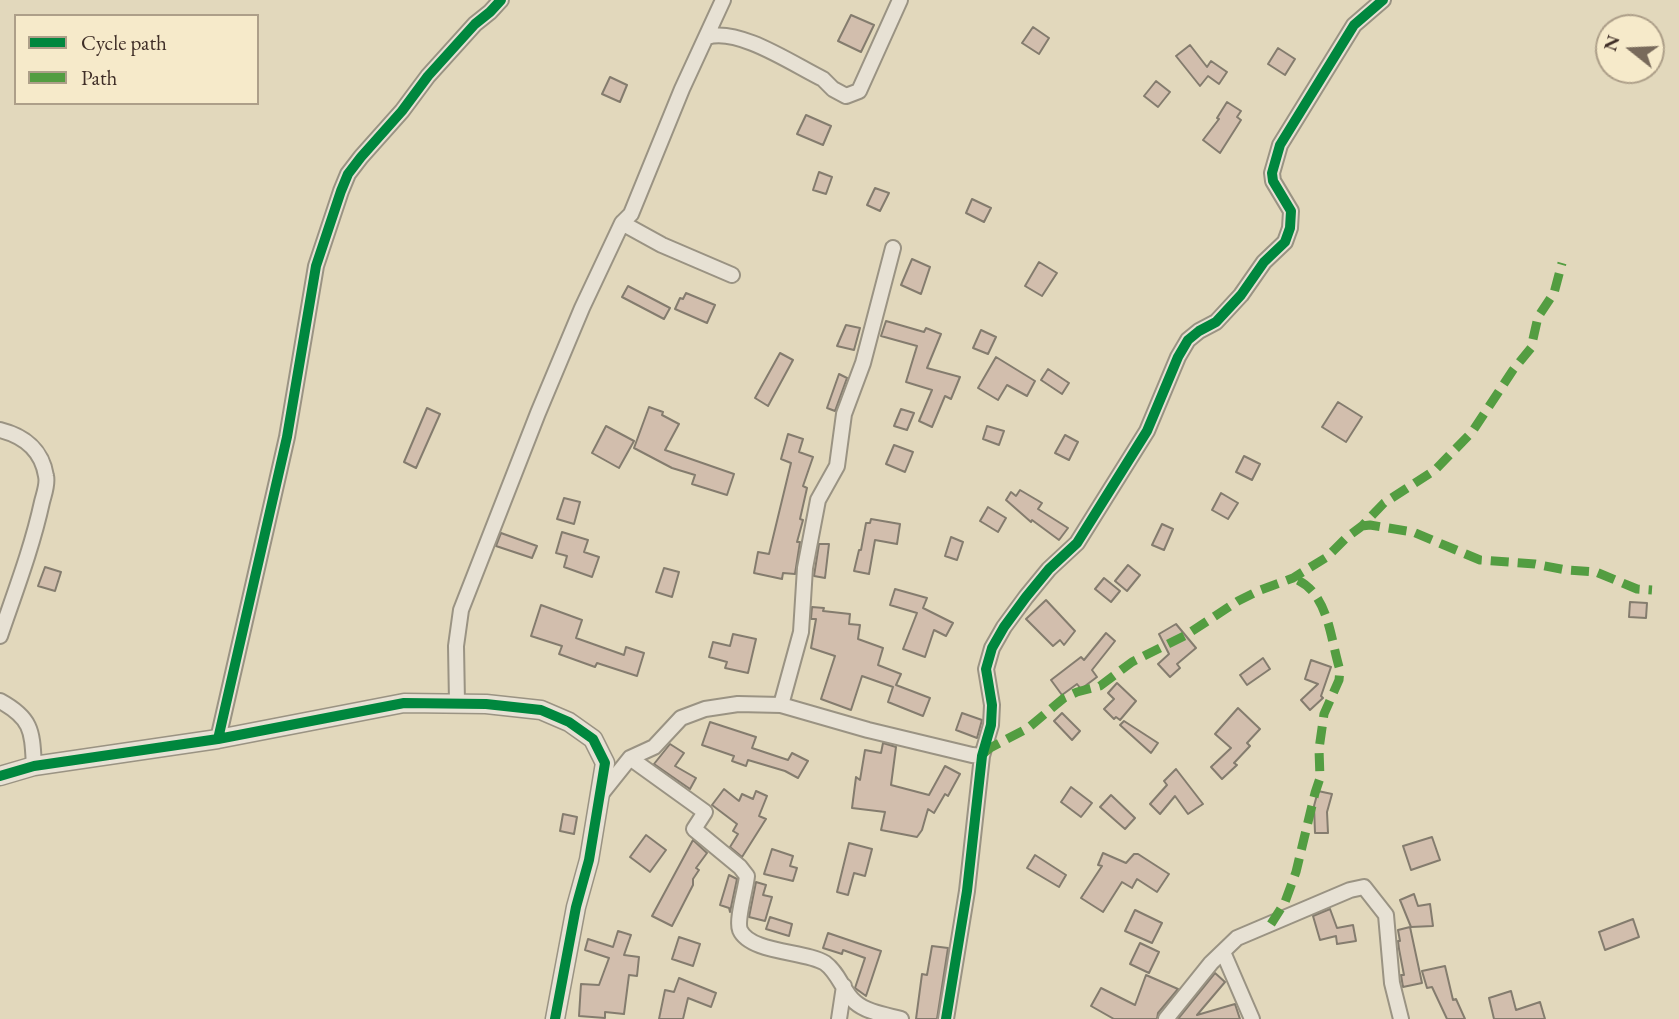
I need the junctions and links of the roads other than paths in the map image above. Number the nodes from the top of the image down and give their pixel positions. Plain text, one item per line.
1 (501, 0) edge
2 (723, 0) edge
3 (900, 0) edge
4 (1383, 0) edge
5 (707, 37) junction
6 (622, 223) junction
7 (893, 248) dead end
8 (732, 275) dead end
9 (0, 430) edge
10 (0, 636) edge
11 (0, 702) edge
12 (457, 702) junction
13 (781, 705) junction
14 (218, 738) junction
15 (982, 756) junction
16 (630, 758) junction
17 (34, 766) junction
18 (0, 776) edge
19 (602, 793) junction
20 (1223, 952) junction
21 (844, 986) junction
22 (856, 1003) junction
23 (840, 1013) edge
24 (555, 1019) edge
25 (901, 1019) edge
26 (946, 1019) edge
27 (1166, 1019) edge
28 (1252, 1019) edge
29 (1401, 1019) edge

1 - 14 street
2 - 5 street
3 - 5 street
4 - 15 street
5 - 6 street
6 - 8 street
6 - 12 street
7 - 13 street
9 - 10 street
11 - 17 street
12 - 14 street
12 - 19 street
13 - 15 street
13 - 16 street
14 - 17 street
15 - 26 street
16 - 19 street
16 - 21 street
17 - 18 street
19 - 24 street
20 - 27 street
20 - 28 street
20 - 29 street
21 - 22 street
21 - 23 street
22 - 23 street
22 - 25 street

